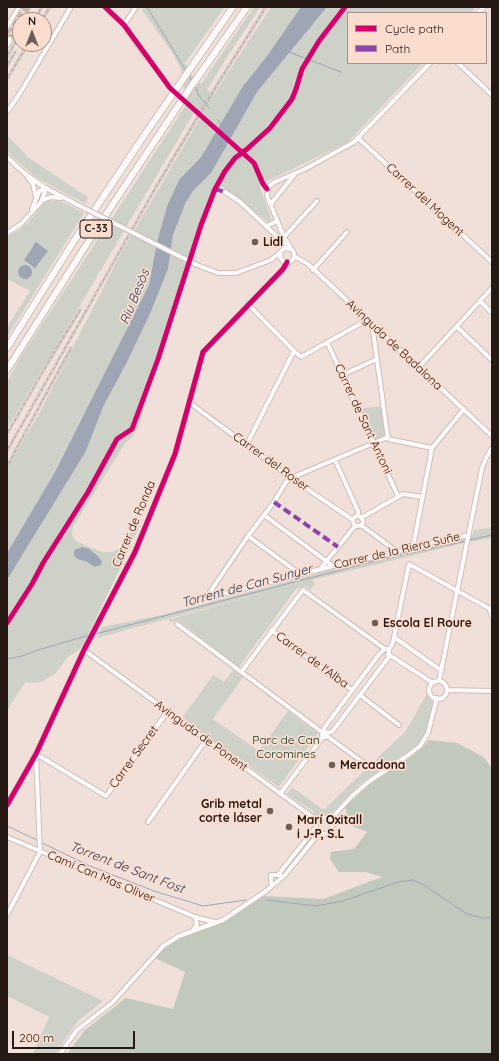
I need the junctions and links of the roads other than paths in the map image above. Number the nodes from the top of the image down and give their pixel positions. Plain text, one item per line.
1 (71, 7) edge
2 (105, 7) edge
3 (136, 7) edge
4 (233, 7) edge
5 (247, 7) edge
6 (18, 8) edge
7 (124, 25) junction
8 (7, 27) edge
9 (146, 57) dead end
10 (429, 64) edge
11 (459, 64) edge
12 (492, 95) edge
13 (7, 112) edge
14 (358, 138) junction
15 (7, 157) edge
16 (24, 173) junction
17 (295, 173) junction
18 (282, 179) junction
19 (45, 188) junction
20 (284, 188) junction
21 (225, 192) dead end
22 (64, 198) junction
23 (36, 199) junction
24 (318, 201) dead end
25 (41, 202) junction
26 (271, 205) junction
27 (26, 220) junction
28 (278, 221) junction
29 (267, 226) junction
30 (347, 232) dead end
31 (7, 233) edge
32 (284, 237) junction
33 (285, 246) junction
34 (291, 249) junction
35 (280, 252) junction
36 (294, 256) junction
37 (271, 260) junction
38 (281, 260) junction
39 (287, 262) junction
40 (492, 262) edge
41 (313, 270) junction
42 (492, 288) edge
43 (480, 301) junction
44 (248, 304) junction
45 (492, 313) edge
46 (367, 320) junction
47 (372, 324) junction
48 (457, 327) junction
49 (327, 342) junction
50 (7, 348) edge
51 (294, 351) junction
52 (377, 359) junction
53 (492, 360) edge
54 (419, 367) junction
55 (7, 370) edge
56 (342, 375) junction
57 (190, 403) junction
58 (464, 409) junction
59 (492, 436) edge
60 (388, 438) junction
61 (374, 443) junction
62 (247, 444) junction
63 (432, 448) junction
64 (492, 448) edge
65 (335, 460) junction
66 (291, 478) junction
67 (398, 496) junction
68 (422, 497) junction
69 (264, 515) junction
70 (360, 517) junction
71 (353, 520) junction
72 (361, 525) junction
73 (356, 526) junction
74 (248, 536) junction
75 (469, 536) junction
76 (413, 547) junction
77 (396, 551) junction
78 (327, 561) junction
79 (333, 566) junction
80 (320, 569) junction
81 (300, 574) junction
82 (458, 592) junction
83 (490, 609) edge
84 (492, 616) edge
85 (177, 624) dead end
86 (272, 630) junction
87 (394, 637) junction
88 (84, 650) junction
89 (387, 651) junction
90 (242, 671) junction
91 (442, 671) junction
92 (439, 681) junction
93 (433, 683) junction
94 (352, 690) junction
95 (447, 690) junction
96 (492, 691) edge
97 (360, 695) junction
98 (437, 698) junction
99 (168, 711) junction
100 (399, 726) dead end
101 (325, 734) junction
102 (206, 740) junction
103 (36, 754) junction
104 (368, 766) dead end
105 (280, 794) junction
106 (7, 805) edge
107 (330, 820) junction
108 (318, 821) junction
109 (148, 822) dead end
110 (316, 827) junction
111 (319, 833) junction
112 (7, 837) edge
113 (40, 852) junction
114 (281, 876) junction
115 (272, 885) junction
116 (7, 914) edge
117 (198, 917) junction
118 (218, 921) junction
119 (197, 924) junction
120 (201, 927) junction
121 (194, 930) junction
122 (60, 1054) edge

1 - 13 street
2 - 7 street
3 - 7 street
4 - 50 highway, C-33
5 - 55 highway, C-33
6 - 8 street
7 - 9 street
10 - 14 street
11 - 12 street
14 - 17 street
14 - 40 street, Carrer del Mogent
15 - 16 street
16 - 19 street
16 - 23 street
17 - 18 street
17 - 20 street
18 - 20 street
18 - 26 street
19 - 22 street
19 - 23 street
19 - 25 street
20 - 26 street
21 - 29 street
22 - 25 street
22 - 37 street, bridge
23 - 27 street
24 - 32 street
25 - 27 street
26 - 28 street
27 - 31 street
28 - 29 street
28 - 32 street
29 - 33 street
30 - 41 street
32 - 33 street
32 - 34 street
33 - 34 street
33 - 35 street
34 - 36 street
35 - 37 street
35 - 38 street
36 - 39 street
36 - 41 street, Avinguda de Badalona
37 - 38 street
38 - 39 street
39 - 44 street, Carrer de Ronda
41 - 46 street, Avinguda de Badalona
42 - 43 street
43 - 45 street
43 - 48 street
44 - 51 street
44 - 57 street, Carrer de Ronda
46 - 47 street, Avinguda de Badalona
46 - 49 street
47 - 52 street
47 - 54 street, Avinguda de Badalona
48 - 53 street
48 - 54 street
49 - 51 street
49 - 56 street, Carrer de Sant Antoni
51 - 62 street
52 - 56 street
52 - 60 street
54 - 58 street, Avinguda de Badalona
56 - 61 street, Carrer de Sant Antoni
57 - 62 street, Carrer del Roser
57 - 88 street, Carrer de Ronda
58 - 59 street, Avinguda de Badalona
58 - 63 street
60 - 61 street
60 - 63 street
61 - 65 street
61 - 67 street, Carrer de Sant Antoni
62 - 66 street, Carrer del Roser
63 - 68 street
64 - 75 street
65 - 66 street
65 - 70 street
66 - 69 street
66 - 71 street, Carrer del Roser
67 - 68 street
67 - 70 street
68 - 76 street
69 - 74 street
69 - 78 street
70 - 71 street
70 - 72 street
71 - 73 street
72 - 73 street
72 - 77 street
73 - 78 street
74 - 81 street
74 - 81 street, Carrer de la Riera Suñe
75 - 76 street, Carrer de la Riera Suñe
75 - 82 street
76 - 77 street, Carrer de la Riera Suñe
77 - 79 street, Carrer de la Riera Suñe
78 - 79 street
78 - 80 street
79 - 80 street, Carrer de la Riera Suñe
80 - 81 street, Carrer de la Riera Suñe
82 - 83 street
82 - 87 street
82 - 91 street
83 - 84 street
85 - 90 street
86 - 89 street
86 - 90 street
86 - 94 street, Carrer de l'Alba
87 - 89 street
87 - 91 street
88 - 99 street, Avinguda de Ponent
88 - 103 street, Carrer de Ronda
89 - 93 street
89 - 94 street
89 - 97 street
90 - 101 street
91 - 92 street
92 - 93 street
92 - 95 street
93 - 98 street
94 - 101 street
95 - 96 street
95 - 98 street
97 - 100 street, Carrer de l'Alba
97 - 101 street
98 - 107 street
99 - 102 street, Avinguda de Ponent
99 - 103 street, Carrer Secret
101 - 104 street
101 - 105 street
102 - 105 street, Avinguda de Ponent
102 - 109 street
103 - 106 street, Carrer de Ronda
103 - 113 street
105 - 108 street, Avinguda de Ponent
107 - 108 street
107 - 111 street
108 - 110 street
110 - 111 street
110 - 114 street
111 - 114 street
112 - 113 street, Camí Can Mas Oliver
113 - 116 street
113 - 117 street, Camí Can Mas Oliver
114 - 115 street
114 - 115 street
115 - 118 street
117 - 118 street, Camí Can Mas Oliver
117 - 119 street
117 - 120 street
118 - 120 street
119 - 120 street
119 - 121 street
120 - 121 street
121 - 122 street

